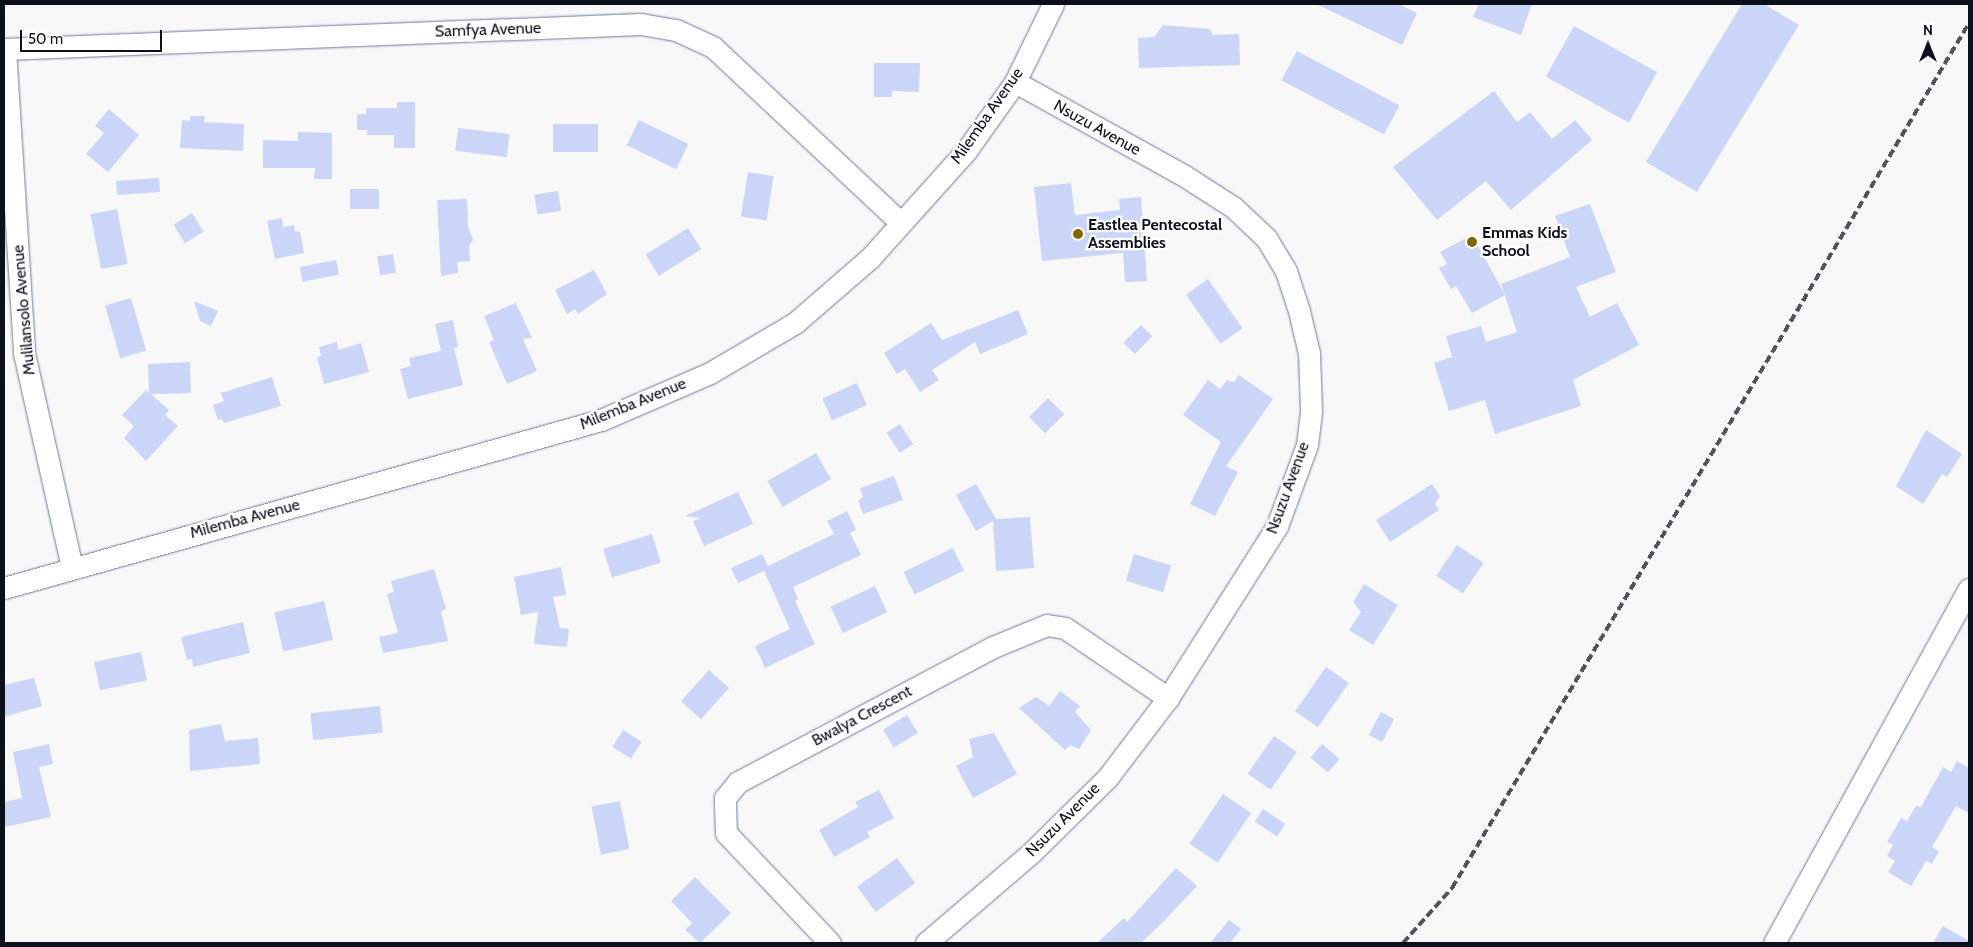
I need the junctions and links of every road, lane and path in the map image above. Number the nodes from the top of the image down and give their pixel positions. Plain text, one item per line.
1 (1053, 4) edge
2 (4, 49) edge
3 (1015, 82) junction
4 (900, 222) junction
5 (72, 567) junction
6 (4, 588) edge
7 (1969, 589) edge
8 (1168, 698) junction
9 (830, 943) edge
10 (926, 943) edge
11 (1774, 943) edge

1 - 3 street, Milemba Avenue
2 - 4 street, Samfya Avenue
2 - 5 street, Mulilansolo Avenue
3 - 4 street, Milemba Avenue
3 - 8 street, Nsuzu Avenue
4 - 5 street, Milemba Avenue
5 - 6 street, Milemba Avenue
7 - 11 street
8 - 9 street, Bwalya Crescent
8 - 10 street, Nsuzu Avenue

